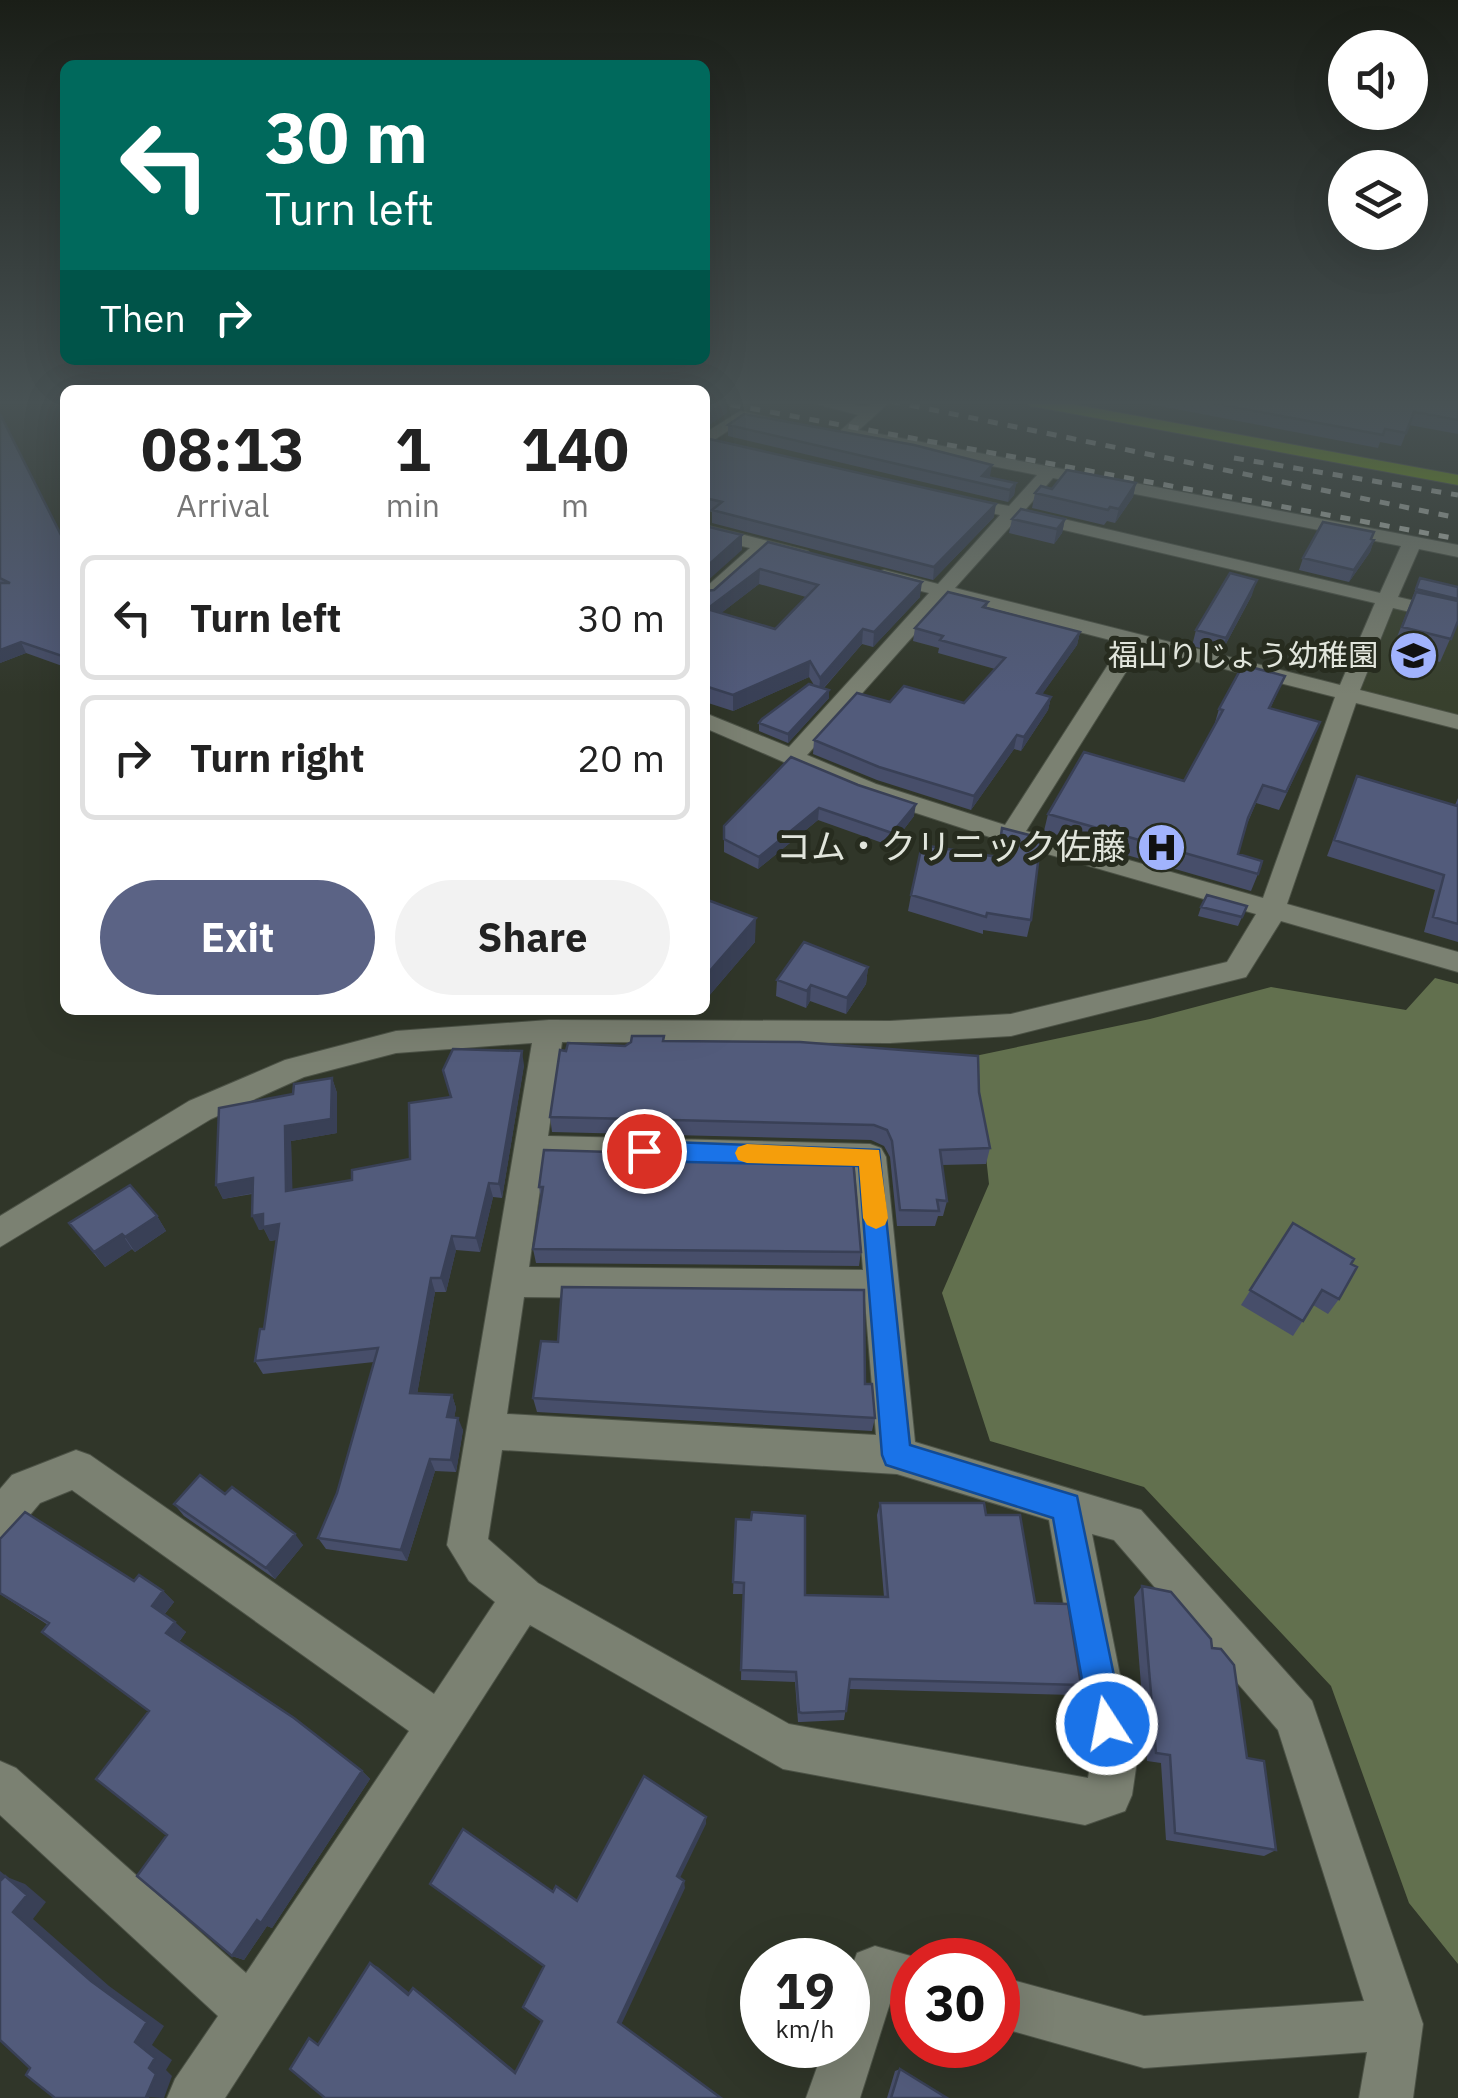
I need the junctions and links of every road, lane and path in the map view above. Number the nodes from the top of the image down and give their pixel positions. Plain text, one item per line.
1 (956, 499) edge
2 (1023, 499) edge
3 (1189, 499) edge
4 (1011, 512) junction
5 (710, 532) edge
6 (1413, 542) junction
7 (764, 546) junction
8 (1458, 550) edge
9 (817, 559) edge
10 (870, 573) edge
11 (940, 591) junction
12 (710, 594) edge
13 (1385, 600) junction
14 (1458, 617) edge
15 (1133, 642) junction
16 (1348, 693) junction
17 (710, 722) edge
18 (1458, 722) edge
19 (792, 758) junction
20 (1011, 835) junction
21 (1272, 909) junction
22 (1458, 962) edge
23 (549, 1031) junction
24 (530, 1148) junction
25 (0, 1233) edge
26 (509, 1282) junction
27 (882, 1286) junction
28 (486, 1432) junction
29 (896, 1455) junction
30 (1066, 1506) junction
31 (0, 1520) edge
32 (523, 1598) junction
33 (438, 1724) junction
34 (0, 1784) edge
35 (890, 1975) edge
36 (1020, 2008) edge
37 (250, 2011) junction
38 (1397, 2024) junction
39 (194, 2098) edge
40 (832, 2098) edge
41 (1386, 2098) edge

1 - 4 street
2 - 4 street
3 - 6 street
4 - 11 street
4 - 13 street
5 - 7 street
6 - 8 street
6 - 13 street
7 - 9 street
7 - 12 street
10 - 11 street
11 - 15 street
11 - 19 street
13 - 14 street
13 - 16 street
15 - 16 street
15 - 20 street
16 - 18 street
16 - 21 street
17 - 19 street
19 - 20 street
20 - 21 street
21 - 22 street
21 - 23 street
23 - 24 street
23 - 25 street
24 - 26 street
24 - 27 street
26 - 27 street
26 - 28 street
27 - 29 street
28 - 29 street
28 - 32 street
29 - 30 street
30 - 32 street
30 - 38 street
31 - 33 street
32 - 33 street
33 - 37 street
34 - 37 street
35 - 40 street
36 - 38 street
37 - 39 street
38 - 41 street

